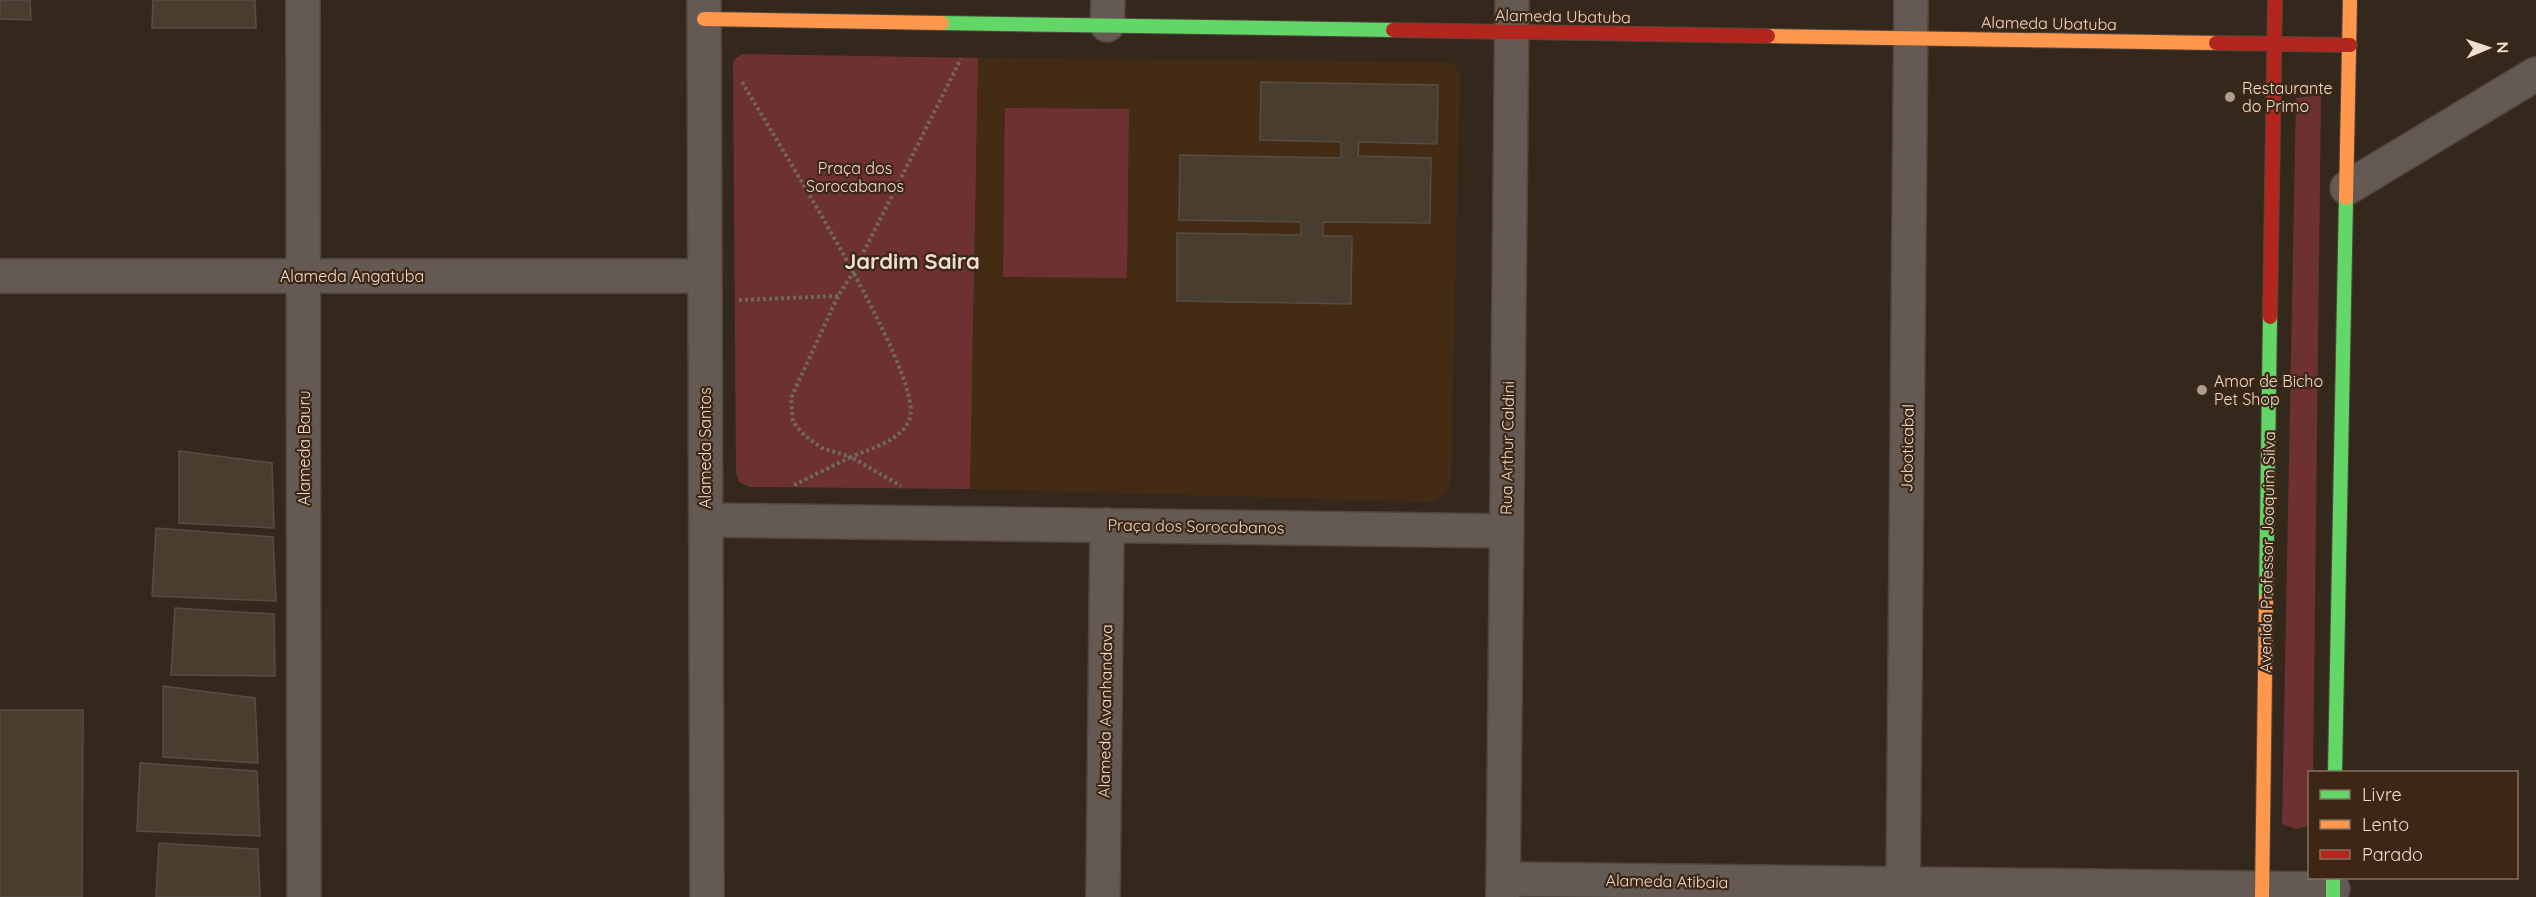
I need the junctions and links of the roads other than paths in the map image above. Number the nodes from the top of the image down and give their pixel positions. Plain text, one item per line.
1 (303, 0) edge
2 (1911, 0) edge
3 (2275, 0) edge
4 (2350, 0) edge
5 (704, 10) edge
6 (1108, 13) edge
7 (1512, 16) edge
8 (1911, 37) junction
9 (2274, 42) junction
10 (2350, 45) junction
11 (2536, 74) edge
12 (2347, 188) junction
13 (0, 276) edge
14 (303, 276) junction
15 (704, 289) junction
16 (706, 520) junction
17 (1107, 525) junction
18 (1506, 531) junction
19 (2335, 771) edge
20 (1503, 888) edge
21 (2333, 888) edge
22 (1903, 891) edge
23 (2262, 893) edge
24 (304, 897) edge
25 (707, 897) edge
26 (1103, 897) edge

1 - 14 street, Alameda Bauru
2 - 8 street, Jaboticabal
3 - 9 main road, Avenida Professor Joaquim Silva
4 - 10 main road
5 - 6 main road, Alameda Ubatuba
5 - 15 street, Alameda Santos
6 - 7 main road, Alameda Ubatuba
7 - 8 main road, Alameda Ubatuba
7 - 18 street, Rua Arthur Caldini
8 - 9 main road, Alameda Ubatuba
8 - 22 street, Jaboticabal
9 - 10 main road, Alameda Ubatuba
9 - 23 main road, Avenida Professor Joaquim Silva
10 - 12 main road
11 - 12 street
12 - 19 main road
13 - 14 street, Alameda Angatuba
14 - 15 street, Alameda Angatuba
14 - 24 street, Alameda Bauru
15 - 16 street, Alameda Santos
16 - 17 street, Praça dos Sorocabanos
16 - 25 street, Alameda Santos
17 - 18 street, Praça dos Sorocabanos
17 - 26 street, Alameda Avanhandava
18 - 20 street, Rua Arthur Caldini
20 - 22 street, Alameda Atibaia
21 - 23 street
22 - 23 street, Alameda Atibaia

